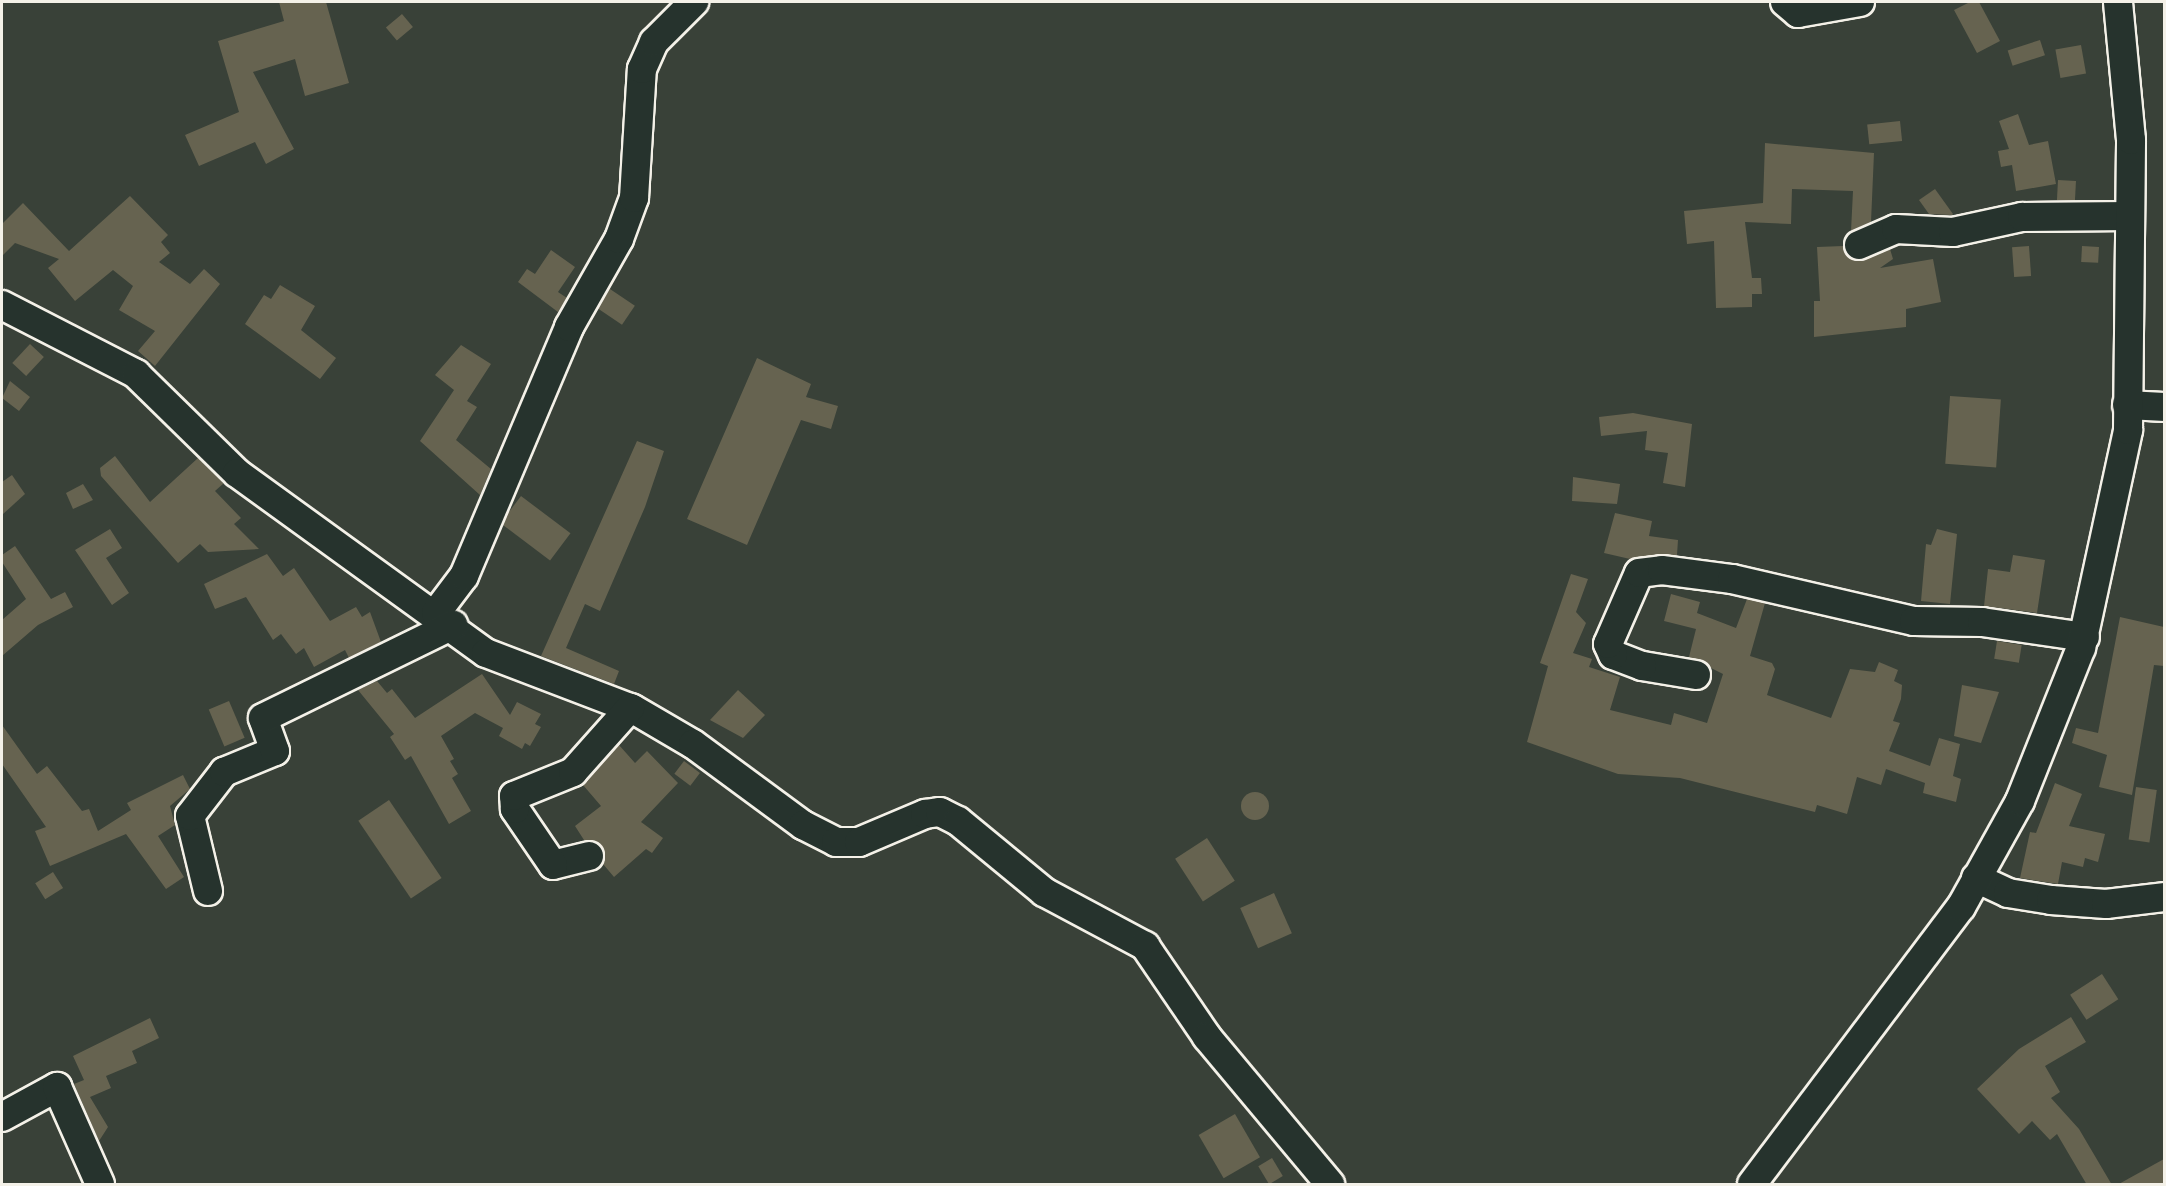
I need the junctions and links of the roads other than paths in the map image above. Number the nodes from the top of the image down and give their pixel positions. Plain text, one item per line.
1 (694, 2) edge
2 (1785, 2) edge
3 (1860, 2) edge
4 (2118, 2) edge
5 (2130, 216) junction
6 (1859, 245) dead end
7 (2, 305) edge
8 (2127, 405) junction
9 (2164, 406) edge
10 (444, 619) junction
11 (2085, 637) junction
12 (1696, 675) dead end
13 (630, 708) junction
14 (589, 856) dead end
15 (1976, 878) junction
16 (208, 891) dead end
17 (2164, 897) edge
18 (2, 1116) edge
19 (100, 1185) edge
20 (1330, 1185) edge
21 (1752, 1185) edge

1 - 10 street
2 - 3 street
4 - 5 street
5 - 6 street
5 - 8 street
7 - 10 street
8 - 9 street
8 - 11 street
10 - 13 street
10 - 16 street
11 - 12 street
11 - 15 street
13 - 14 street
13 - 20 street
15 - 17 street
15 - 21 street
18 - 19 street

